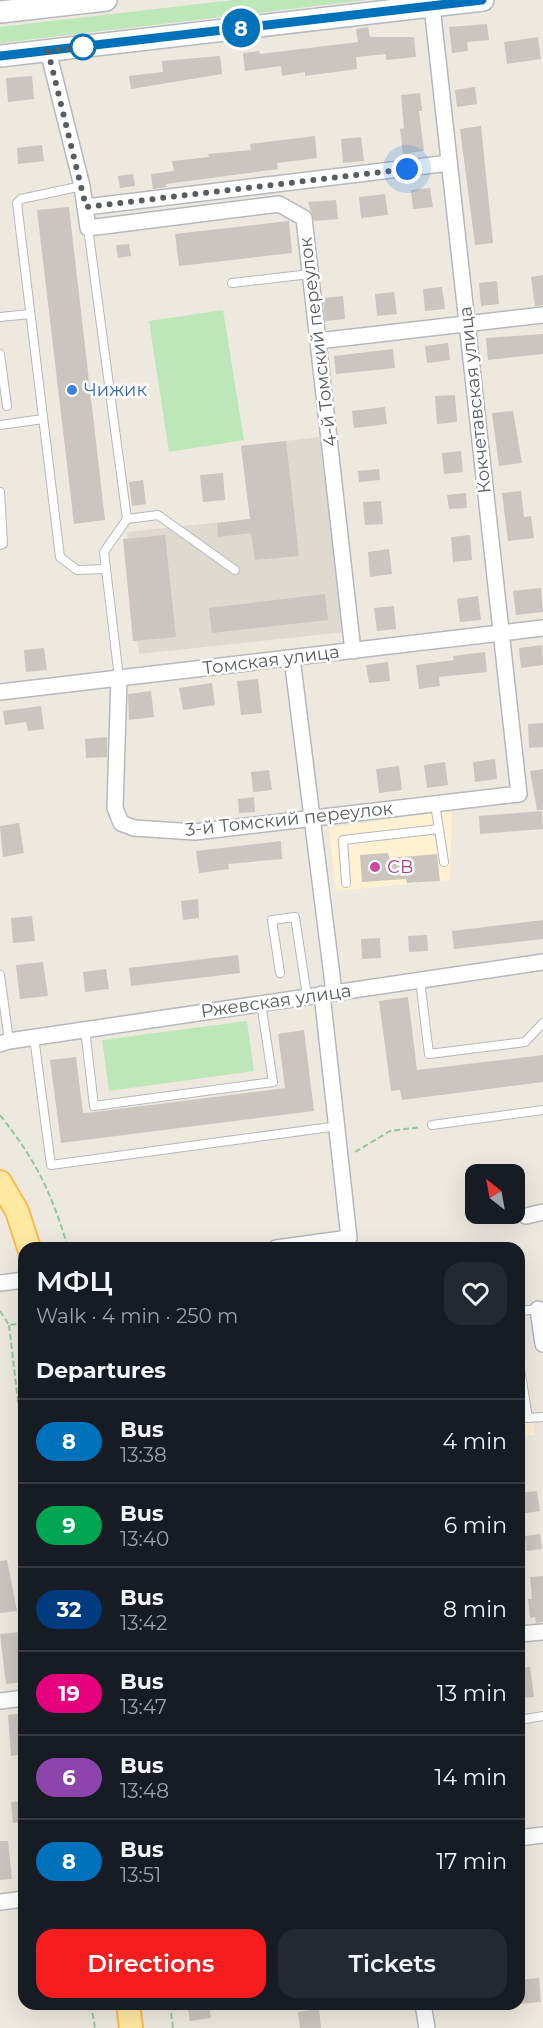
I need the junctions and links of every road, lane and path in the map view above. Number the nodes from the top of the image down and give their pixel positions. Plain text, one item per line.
1 (106, 0) edge
2 (483, 0) edge
3 (432, 6) junction
4 (0, 12) edge
5 (48, 51) junction
6 (0, 56) edge
7 (449, 163) junction
8 (82, 186) junction
9 (86, 207) junction
10 (88, 228) junction
11 (310, 274) junction
12 (232, 283) dead end
13 (30, 314) junction
14 (543, 315) edge
15 (0, 318) edge
16 (467, 324) junction
17 (318, 341) junction
18 (0, 354) edge
19 (7, 406) dead end
20 (43, 419) junction
21 (0, 425) edge
22 (0, 492) edge
23 (127, 519) junction
24 (0, 545) edge
25 (106, 568) junction
26 (236, 570) dead end
27 (543, 628) edge
28 (501, 633) junction
29 (353, 651) junction
30 (292, 658) junction
31 (119, 678) junction
32 (0, 692) edge
33 (519, 794) joint
34 (435, 804) junction
35 (312, 818) junction
36 (439, 829) junction
37 (444, 862) dead end
38 (346, 883) dead end
39 (543, 962) edge
40 (280, 973) dead end
41 (0, 975) edge
42 (420, 980) junction
43 (321, 994) junction
44 (261, 1003) junction
45 (543, 1023) edge
46 (85, 1029) junction
47 (34, 1037) junction
48 (4, 1042) edge
49 (543, 1110) edge
50 (0, 1115) edge
51 (432, 1125) joint
52 (338, 1126) junction
53 (342, 1159) junction
54 (0, 1182) edge
55 (543, 1212) edge
56 (526, 1216) dead end
57 (27, 1242) edge
58 (67, 1242) edge
59 (320, 1242) edge
60 (18, 1281) edge
61 (0, 1283) edge
62 (541, 1308) edge
63 (525, 1310) edge
64 (0, 1311) edge
65 (18, 1324) edge
66 (9, 1325) junction
67 (543, 1344) edge
68 (525, 1399) edge
69 (18, 1401) edge
70 (543, 1417) edge
71 (543, 1632) edge
72 (525, 1634) edge
73 (18, 1699) edge
74 (0, 1701) edge
75 (543, 1716) edge
76 (525, 1719) edge
77 (543, 1835) edge
78 (525, 1837) edge
79 (18, 1900) edge
80 (0, 1902) edge
81 (92, 2010) edge
82 (129, 2010) edge
83 (171, 2010) edge
84 (424, 2010) edge
85 (94, 2028) edge
86 (131, 2028) edge
87 (173, 2028) edge
88 (427, 2028) edge

1 - 4 street
2 - 3 street
3 - 5 street
3 - 7 street, Кокчетавская улица
5 - 6 street
5 - 8 street
7 - 9 street
7 - 16 street, Кокчетавская улица
8 - 9 street
8 - 13 lane
9 - 10 street
10 - 11 street, 4-й Томский переулок
10 - 23 lane
11 - 12 lane
11 - 17 street, 4-й Томский переулок
13 - 15 lane
13 - 20 lane
14 - 16 street
16 - 17 street
16 - 28 street, Кокчетавская улица
17 - 29 street, 4-й Томский переулок
18 - 19 lane
20 - 21 lane
20 - 25 lane
22 - 24 lane
23 - 25 lane, 3-й Томский переулок
23 - 26 lane
25 - 31 lane, 3-й Томский переулок
27 - 28 street, Томская улица
28 - 29 street, Томская улица
28 - 33 street, Кокчетавская улица
29 - 30 street, Томская улица
30 - 31 street, Томская улица
30 - 35 street
31 - 32 street, Томская улица
31 - 35 street, 3-й Томский переулок
33 - 34 street, 3-й Томский переулок
34 - 35 street, 3-й Томский переулок
34 - 36 lane
35 - 43 street
36 - 37 lane
36 - 38 lane
39 - 42 street, Ржевская улица
40 - 43 lane
41 - 48 lane
42 - 43 street, Ржевская улица
42 - 45 lane
43 - 44 street, Ржевская улица
43 - 52 street
44 - 46 street, Ржевская улица
44 - 46 lane
46 - 47 street, Ржевская улица
47 - 48 street, Ржевская улица
47 - 52 lane
49 - 51 lane
50 - 58 path
51 - 53 path
52 - 53 street
53 - 59 street
54 - 57 main road
55 - 56 street
60 - 61 street
62 - 63 lane
62 - 67 street
64 - 66 path
65 - 66 path
66 - 69 path
68 - 70 lane
71 - 72 street
73 - 74 street
75 - 76 lane
77 - 78 street
79 - 80 street
81 - 85 path
82 - 86 main road
83 - 87 path
84 - 88 street

